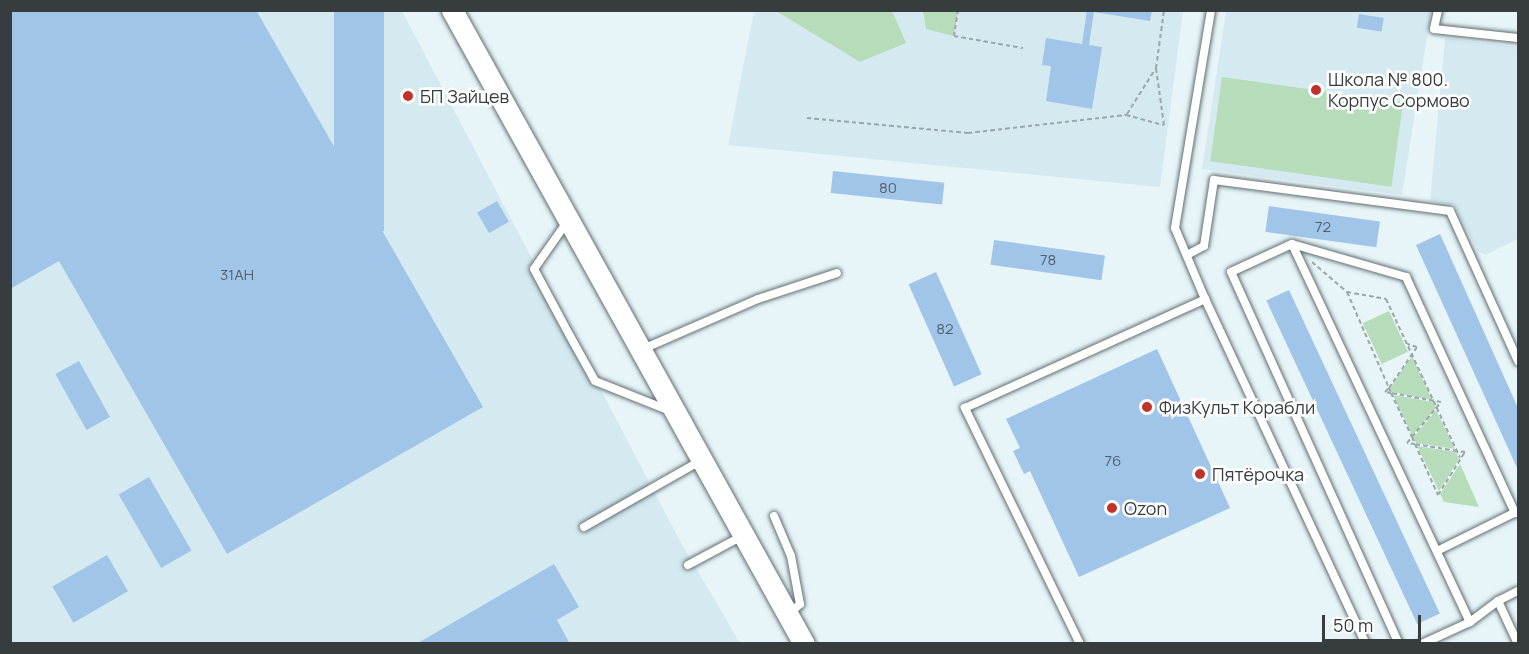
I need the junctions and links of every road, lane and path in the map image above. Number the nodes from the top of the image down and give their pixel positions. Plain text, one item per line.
1 (452, 10) edge
2 (958, 10) edge
3 (1164, 10) edge
4 (1211, 10) edge
5 (1438, 10) edge
6 (1518, 38) edge
7 (1023, 48) dead end
8 (1156, 68) junction
9 (1126, 115) junction
10 (807, 118) dead end
11 (568, 220) junction
12 (1292, 244) junction
13 (1187, 255) junction
14 (837, 273) dead end
15 (1347, 292) junction
16 (1205, 299) junction
17 (1407, 344) junction
18 (641, 349) junction
19 (1412, 354) junction
20 (1518, 361) edge
21 (1389, 388) junction
22 (1391, 393) junction
23 (1434, 401) junction
24 (1437, 408) junction
25 (678, 414) junction
26 (1412, 437) junction
27 (1415, 444) junction
28 (1457, 451) junction
29 (703, 459) junction
30 (1461, 459) junction
31 (1517, 512) edge
32 (774, 516) dead end
33 (584, 527) dead end
34 (745, 534) junction
35 (1437, 551) junction
36 (688, 565) dead end
37 (1518, 591) edge
38 (1498, 601) junction
39 (789, 614) junction
40 (1470, 622) junction
41 (804, 644) edge
42 (1080, 644) edge
43 (1366, 644) edge
44 (1399, 644) edge
45 (1422, 644) edge
46 (1518, 644) edge

1 - 11 street
2 - 7 path
3 - 8 path
4 - 13 lane
5 - 6 lane
8 - 9 path
8 - 9 path
9 - 10 path
11 - 18 street
11 - 25 lane
12 - 15 path
12 - 31 lane
12 - 35 lane
12 - 44 lane
13 - 16 lane
13 - 20 lane
14 - 18 lane
15 - 17 path
15 - 21 path
16 - 42 lane
16 - 43 lane
17 - 19 path
17 - 19 path
18 - 25 street
19 - 21 path
19 - 23 path
21 - 22 path
22 - 23 path
22 - 26 path
23 - 24 path
23 - 24 path
24 - 26 path
24 - 28 path
25 - 29 street
26 - 27 path
26 - 27 path
27 - 28 path
27 - 30 path
28 - 30 path
28 - 30 path
29 - 33 lane
29 - 34 street
31 - 35 lane
32 - 39 lane
34 - 36 lane
34 - 39 street
35 - 40 lane
37 - 38 lane
38 - 40 lane
38 - 46 lane
39 - 41 street
40 - 45 lane

